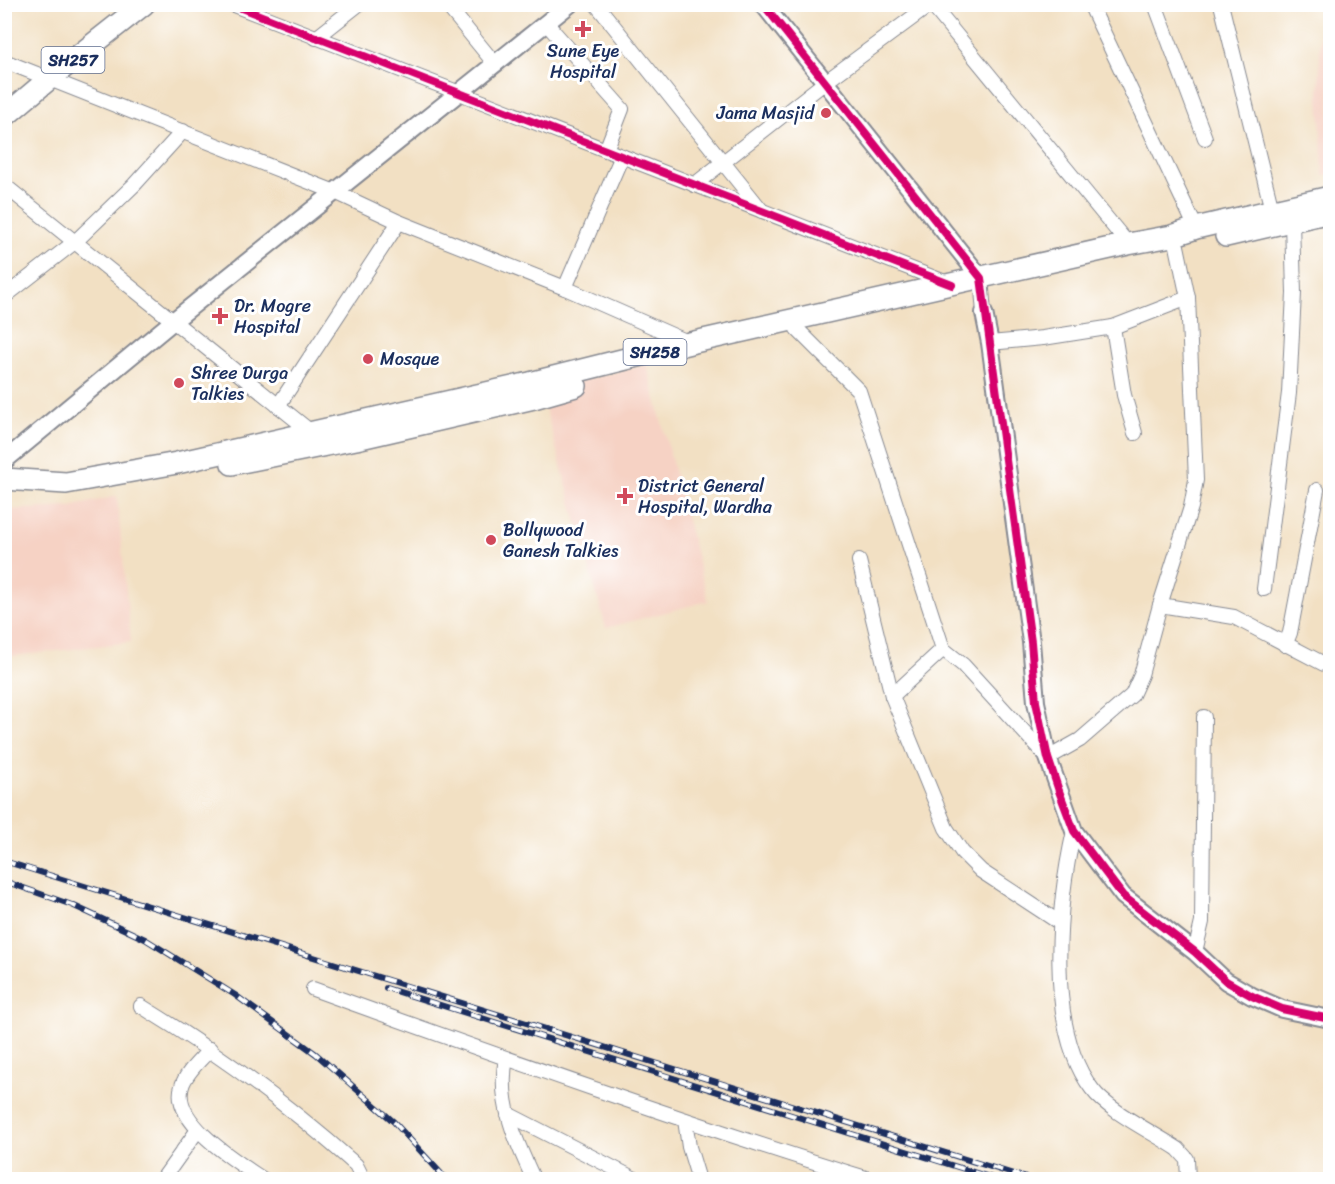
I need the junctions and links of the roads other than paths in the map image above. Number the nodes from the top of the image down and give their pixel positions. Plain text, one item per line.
1 (124, 4) edge
2 (144, 4) edge
3 (231, 4) edge
4 (359, 4) edge
5 (446, 4) edge
6 (570, 4) edge
7 (596, 4) edge
8 (763, 4) edge
9 (931, 4) edge
10 (1090, 4) edge
11 (1155, 4) edge
12 (1221, 4) edge
13 (546, 23) junction
14 (316, 38) junction
15 (4, 61) edge
16 (495, 64) junction
17 (43, 76) junction
18 (824, 84) junction
19 (459, 93) junction
20 (4, 99) edge
21 (4, 117) edge
22 (183, 131) junction
23 (1205, 138) dead end
24 (606, 150) junction
25 (622, 156) junction
26 (723, 162) junction
27 (694, 184) junction
28 (4, 185) edge
29 (335, 192) junction
30 (1315, 209) edge
31 (1272, 210) junction
32 (763, 211) junction
33 (399, 222) junction
34 (1196, 228) junction
35 (76, 241) junction
36 (1128, 244) junction
37 (1177, 246) junction
38 (981, 284) junction
39 (952, 285) junction
40 (565, 288) junction
41 (4, 297) edge
42 (1188, 298) junction
43 (984, 313) joint
44 (172, 322) junction
45 (1113, 327) junction
46 (797, 329) junction
47 (990, 343) junction
48 (698, 346) junction
49 (278, 405) junction
50 (311, 432) junction
51 (1135, 433) dead end
52 (4, 460) edge
53 (4, 479) edge
54 (4, 490) edge
55 (1317, 490) dead end
56 (859, 561) dead end
57 (1264, 590) dead end
58 (1160, 605) junction
59 (1285, 645) junction
60 (943, 649) junction
61 (1330, 664) edge
62 (892, 696) junction
63 (1204, 717) dead end
64 (1048, 758) junction
65 (1074, 831) junction
66 (1060, 923) junction
67 (1195, 952) junction
68 (313, 989) dead end
69 (141, 1006) dead end
70 (1330, 1019) edge
71 (210, 1049) junction
72 (506, 1059) junction
73 (508, 1114) junction
74 (685, 1120) junction
75 (198, 1131) junction
76 (162, 1179) edge
77 (264, 1179) edge
78 (358, 1179) edge
79 (534, 1179) edge
80 (637, 1179) edge
81 (699, 1179) edge
82 (872, 1179) edge
83 (1188, 1179) edge

1 - 17 main road, SH257
2 - 17 main road, SH257
3 - 14 street
4 - 14 street
5 - 16 street
6 - 13 street
7 - 26 street
8 - 18 street
9 - 18 street
9 - 36 street
10 - 34 street
11 - 23 street
12 - 31 street
13 - 16 street
13 - 24 street
14 - 19 street
15 - 17 street
16 - 19 street
17 - 20 main road, SH257
17 - 21 main road, SH257
17 - 22 street
18 - 26 street
18 - 38 street
19 - 24 street
19 - 29 street
22 - 29 street
22 - 35 street
24 - 25 street
25 - 27 street
25 - 40 street
26 - 27 street
26 - 32 street
27 - 32 street
28 - 35 street
29 - 33 street
29 - 44 street
30 - 31 main road, SH258
30 - 37 main road, SH258
30 - 57 street
31 - 34 main road, SH258
32 - 39 street
33 - 40 street
33 - 49 street
34 - 36 main road, SH258
35 - 41 street
35 - 44 street
36 - 38 main road, SH258
37 - 38 main road, SH258
37 - 42 street
38 - 39 main road, SH258
38 - 43 street
38 - 46 main road, SH258
39 - 48 main road, SH258
40 - 48 street
42 - 45 street
42 - 58 street
43 - 47 street
44 - 49 street
44 - 52 street
45 - 47 street
45 - 51 street
46 - 48 main road, SH258
46 - 60 street
47 - 64 street
48 - 50 main road, SH258
48 - 54 main road, SH258
49 - 50 street
50 - 53 main road, SH258
55 - 59 street
56 - 62 street
58 - 59 street
58 - 64 street
59 - 61 street
60 - 62 street
60 - 64 street
62 - 66 street
63 - 67 street
64 - 65 street
65 - 66 street
65 - 67 street
66 - 83 street
67 - 70 street
68 - 72 street
69 - 71 street
71 - 75 street
71 - 78 street
72 - 73 street
72 - 74 street
73 - 79 street
73 - 80 street
74 - 81 street
74 - 82 street
75 - 76 street
75 - 77 street

